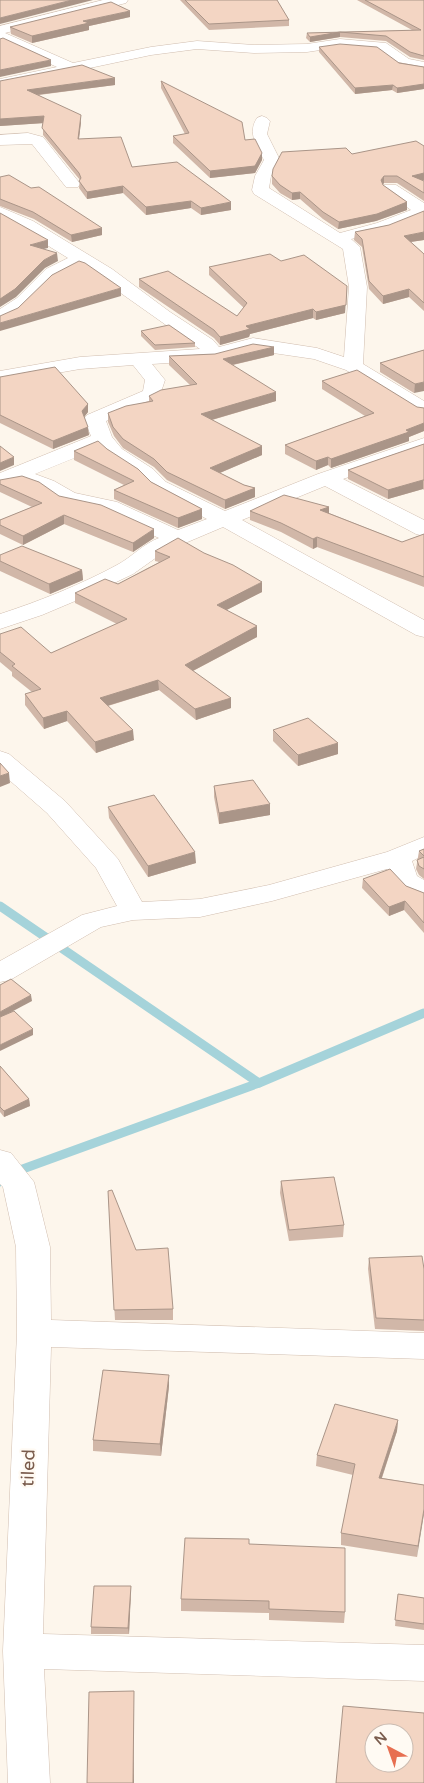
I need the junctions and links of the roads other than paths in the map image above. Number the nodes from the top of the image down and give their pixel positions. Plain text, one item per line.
1 (121, 0) edge
2 (0, 30) edge
3 (0, 36) edge
4 (424, 66) edge
5 (69, 67) junction
6 (0, 83) edge
7 (262, 121) dead end
8 (0, 140) edge
9 (72, 184) dead end
10 (390, 188) edge
11 (0, 212) edge
12 (27, 225) junction
13 (0, 229) edge
14 (336, 237) junction
15 (81, 258) junction
16 (0, 317) edge
17 (215, 354) junction
18 (138, 359) junction
19 (353, 366) junction
20 (0, 377) edge
21 (424, 410) edge
22 (102, 439) junction
23 (424, 444) edge
24 (325, 478) junction
25 (2, 480) edge
26 (224, 519) junction
27 (424, 529) edge
28 (177, 538) junction
29 (0, 622) edge
30 (424, 630) edge
31 (0, 759) edge
32 (424, 845) edge
33 (396, 858) junction
34 (424, 893) edge
35 (132, 911) junction
36 (0, 973) edge
37 (0, 1161) edge
38 (34, 1333) junction
39 (424, 1346) edge
40 (23, 1651) junction
41 (424, 1663) edge
42 (29, 1783) edge

1 - 2 street
3 - 5 street
4 - 5 street
5 - 6 street
7 - 14 street
8 - 9 street
10 - 14 street
11 - 12 street
12 - 13 street
12 - 15 street
14 - 19 street
15 - 16 street
15 - 17 street
17 - 18 street
17 - 19 street
18 - 20 street
18 - 22 street
19 - 21 street
22 - 25 street
22 - 26 street
23 - 24 street
24 - 26 street
24 - 27 street
25 - 28 street
26 - 28 street
26 - 30 street
28 - 29 street
31 - 35 street
32 - 33 street
33 - 34 street
33 - 35 street
35 - 36 street
37 - 38 street, tiled
38 - 39 street
38 - 40 street, tiled
40 - 41 street
40 - 42 street, tiled

